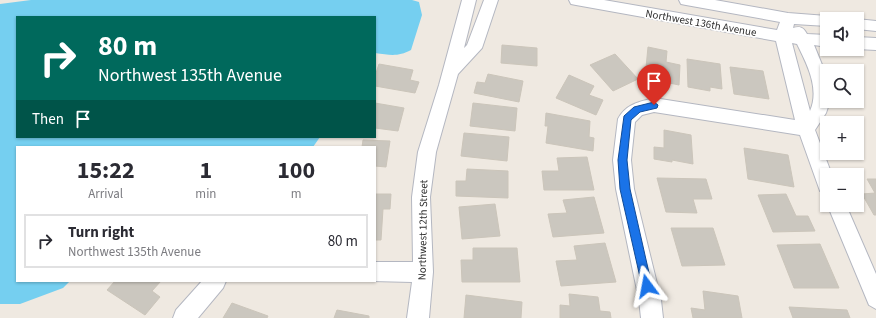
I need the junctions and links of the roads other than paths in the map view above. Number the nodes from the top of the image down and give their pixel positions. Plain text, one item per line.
1 (469, 0) edge
2 (492, 0) edge
3 (576, 0) edge
4 (686, 0) edge
5 (788, 18) junction
6 (820, 20) edge
7 (864, 25) edge
8 (876, 26) edge
9 (784, 37) junction
10 (804, 40) junction
11 (820, 41) edge
12 (864, 43) edge
13 (876, 44) edge
14 (449, 73) junction
15 (806, 129) junction
16 (821, 168) edge
17 (839, 212) edge
18 (376, 272) edge
19 (423, 272) junction
20 (215, 282) edge
21 (876, 298) edge
22 (184, 318) edge
23 (418, 318) edge
24 (652, 318) edge

1 - 14 street, Northwest 12th Street
2 - 14 street
3 - 9 street, Northwest 136th Avenue
4 - 5 street, Northwest 136th Avenue
5 - 6 street, Northwest 136th Avenue
5 - 9 street
5 - 10 street
7 - 8 street
9 - 10 street, Northwest 136th Avenue
9 - 15 street
10 - 11 street, Northwest 136th Avenue
10 - 15 street
12 - 13 street
14 - 19 street, Northwest 12th Street
15 - 16 street
15 - 24 street
17 - 21 street
18 - 19 street
19 - 23 street, Northwest 12th Street
20 - 22 street

